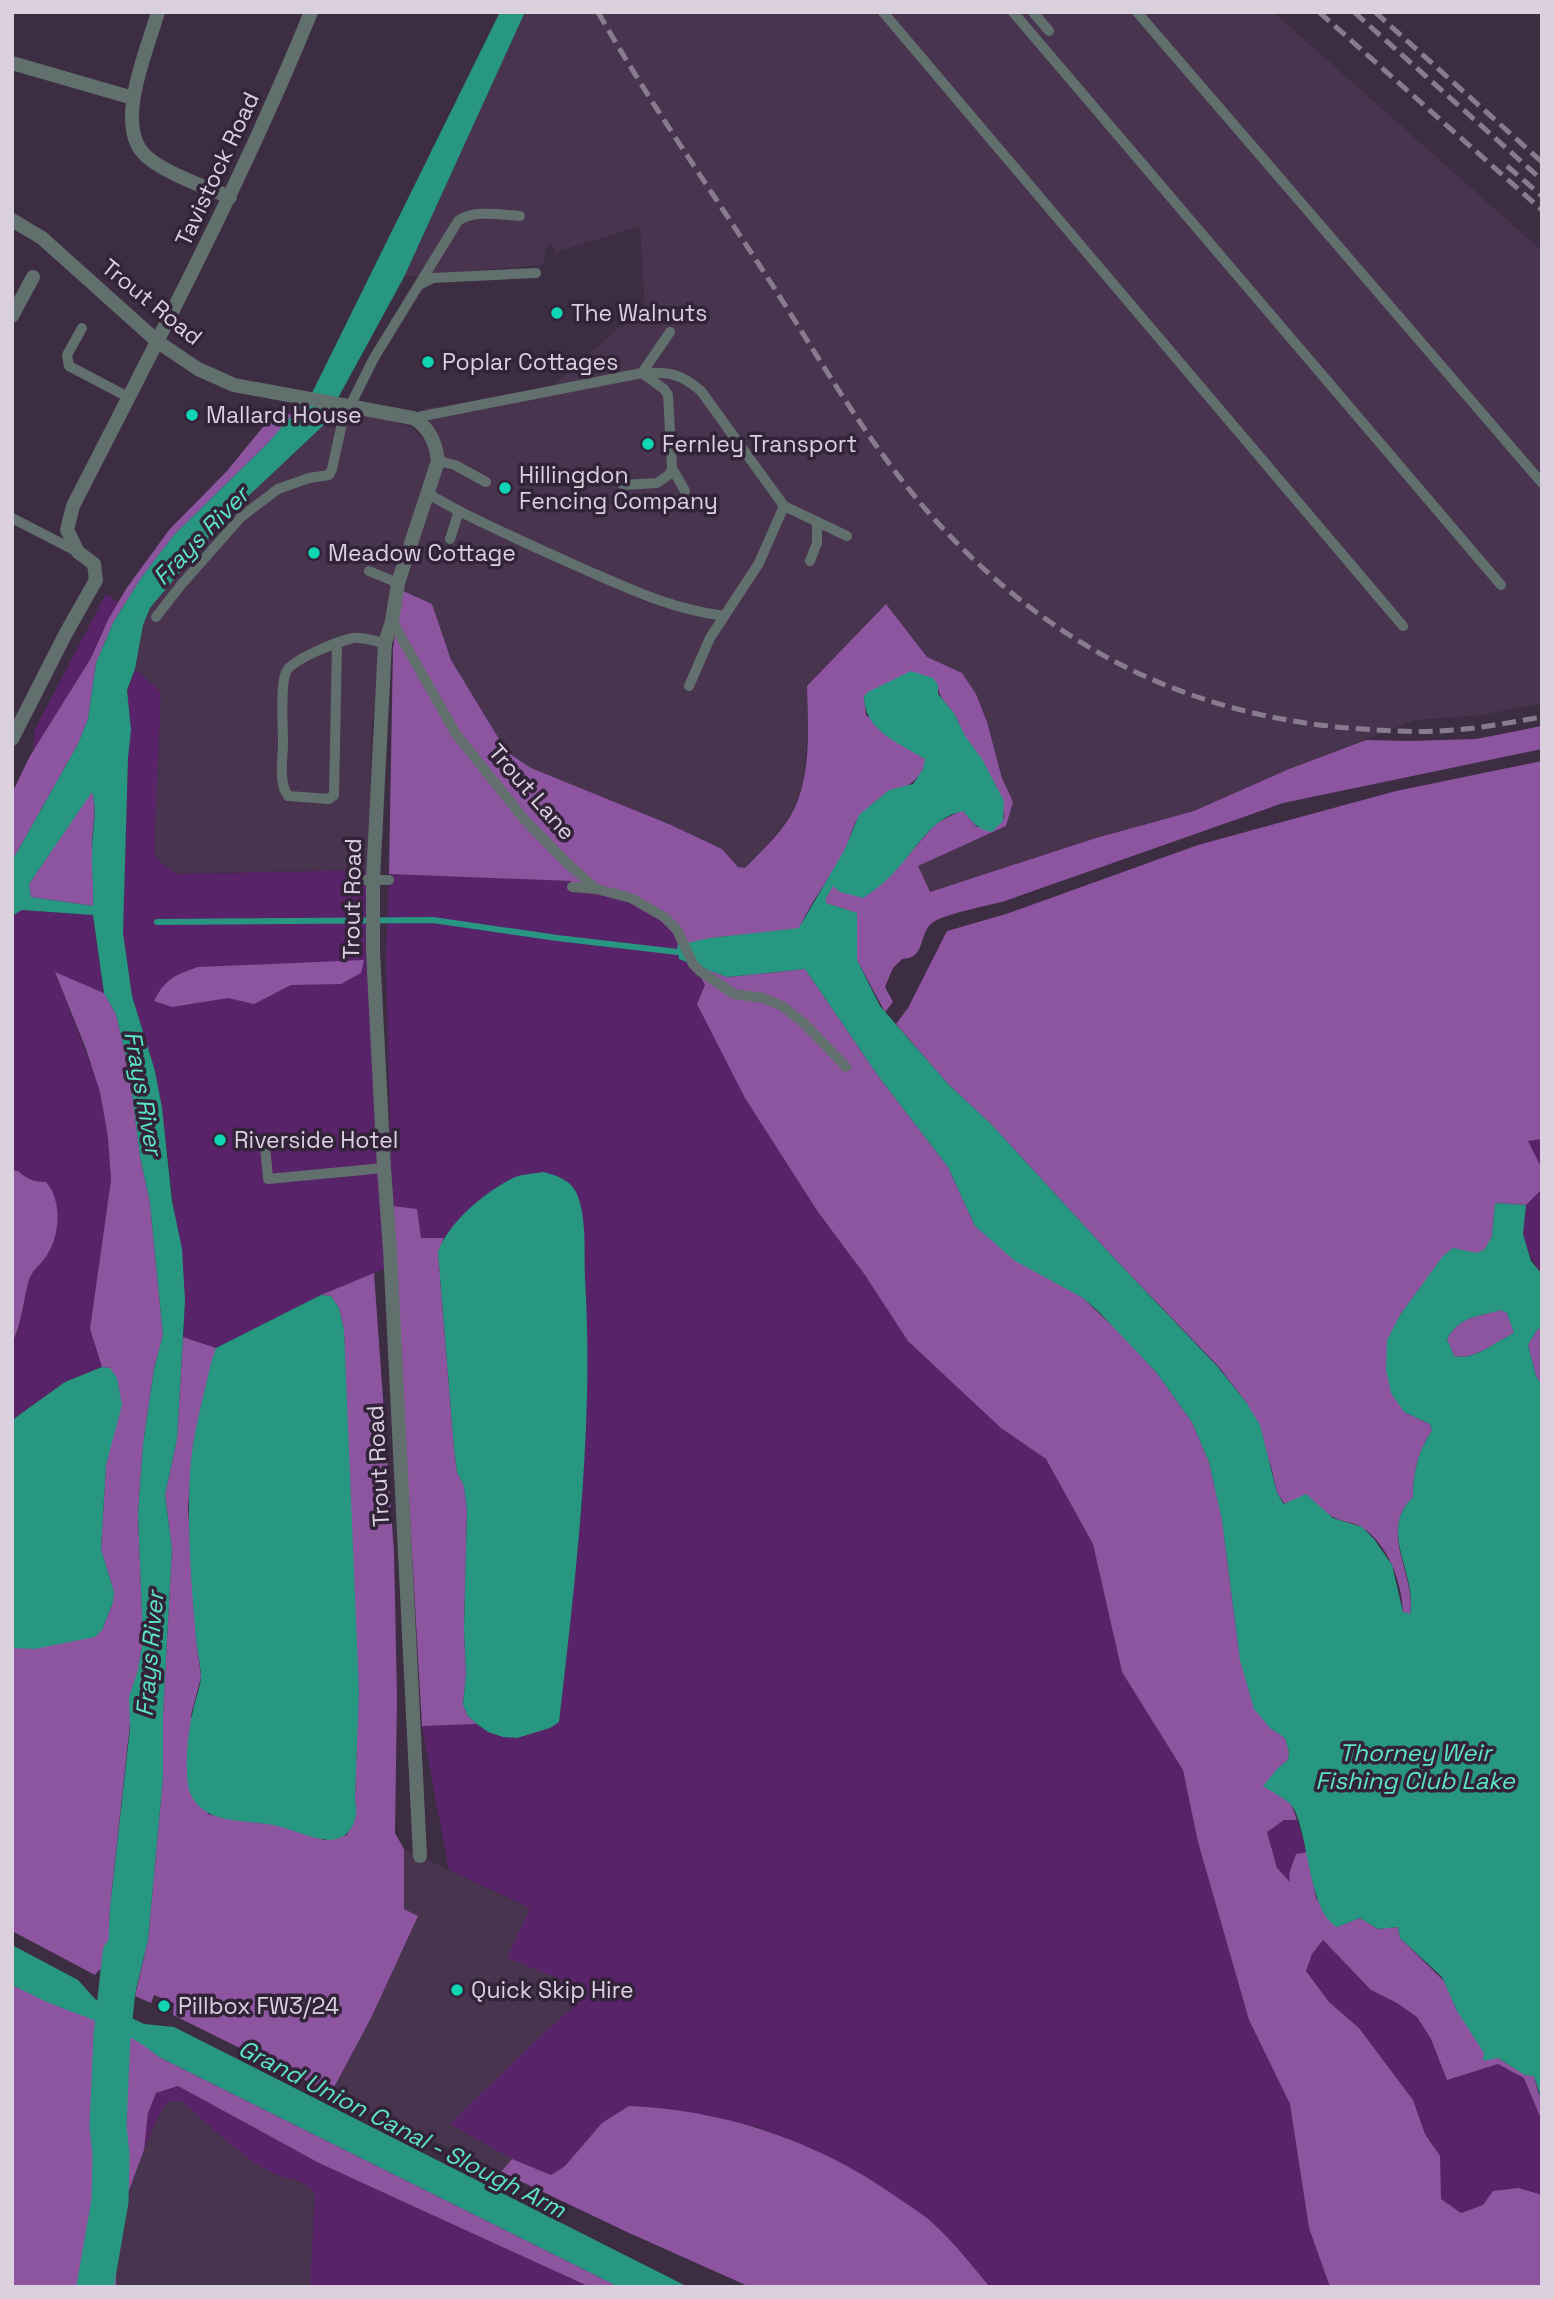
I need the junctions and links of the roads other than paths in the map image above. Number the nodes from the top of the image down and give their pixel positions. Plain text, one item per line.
1 (158, 12) edge
2 (311, 12) edge
3 (883, 12) edge
4 (1013, 12) edge
5 (1033, 12) edge
6 (1137, 12) edge
7 (1049, 31) dead end
8 (12, 63) edge
9 (133, 98) junction
10 (230, 197) junction
11 (520, 216) dead end
12 (12, 220) edge
13 (536, 273) dead end
14 (33, 277) dead end
15 (421, 284) junction
16 (12, 316) edge
17 (82, 328) dead end
18 (670, 332) dead end
19 (158, 342) junction
20 (642, 373) junction
21 (128, 397) junction
22 (348, 405) junction
23 (413, 418) junction
24 (438, 461) junction
25 (672, 468) junction
26 (486, 482) dead end
27 (1542, 483) edge
28 (623, 485) dead end
29 (685, 491) dead end
30 (428, 494) junction
31 (783, 506) junction
32 (459, 511) junction
33 (12, 518) edge
34 (817, 522) junction
35 (847, 536) dead end
36 (450, 539) dead end
37 (78, 552) junction
38 (810, 561) dead end
39 (369, 571) dead end
40 (398, 583) junction
41 (1501, 586) dead end
42 (724, 616) junction
43 (156, 617) dead end
44 (392, 621) junction
45 (1403, 626) dead end
46 (385, 643) junction
47 (337, 644) junction
48 (690, 686) dead end
49 (14, 731) edge
50 (352, 880) dead end
51 (389, 880) dead end
52 (373, 885) junction
53 (572, 887) dead end
54 (596, 889) junction
55 (846, 1067) dead end
56 (265, 1144) dead end
57 (384, 1168) junction
58 (420, 1856) dead end

1 - 9 street
2 - 10 street, Tavistock Road
3 - 45 lane
4 - 41 lane
5 - 7 lane
6 - 27 lane
8 - 9 street
9 - 10 street
10 - 19 street, Tavistock Road
11 - 15 lane
12 - 19 street, Trout Road
13 - 15 lane
14 - 16 street
15 - 22 lane
17 - 21 lane
18 - 20 lane
19 - 21 street, Tavistock Road
19 - 22 street, Trout Road
20 - 23 lane
20 - 25 lane
20 - 31 lane
21 - 37 street, Tavistock Road
22 - 23 street, Trout Road
22 - 43 lane
23 - 24 street
24 - 26 lane
24 - 30 street, Trout Road
25 - 28 lane
25 - 29 lane
30 - 32 lane
30 - 40 street, Trout Road
31 - 34 lane
31 - 42 lane
32 - 36 lane
32 - 42 lane
33 - 37 lane
34 - 35 lane
34 - 38 lane
37 - 49 street, Tavistock Road
39 - 40 lane
40 - 44 street, Trout Road
42 - 48 lane
44 - 46 street, Trout Road
44 - 54 lane, Trout Lane
46 - 47 lane
46 - 52 street, Trout Road
47 - 47 lane
50 - 52 lane
51 - 52 lane
52 - 57 street, Trout Road
53 - 54 lane
54 - 55 lane, Trout Lane
56 - 57 lane
57 - 58 street, Trout Road

